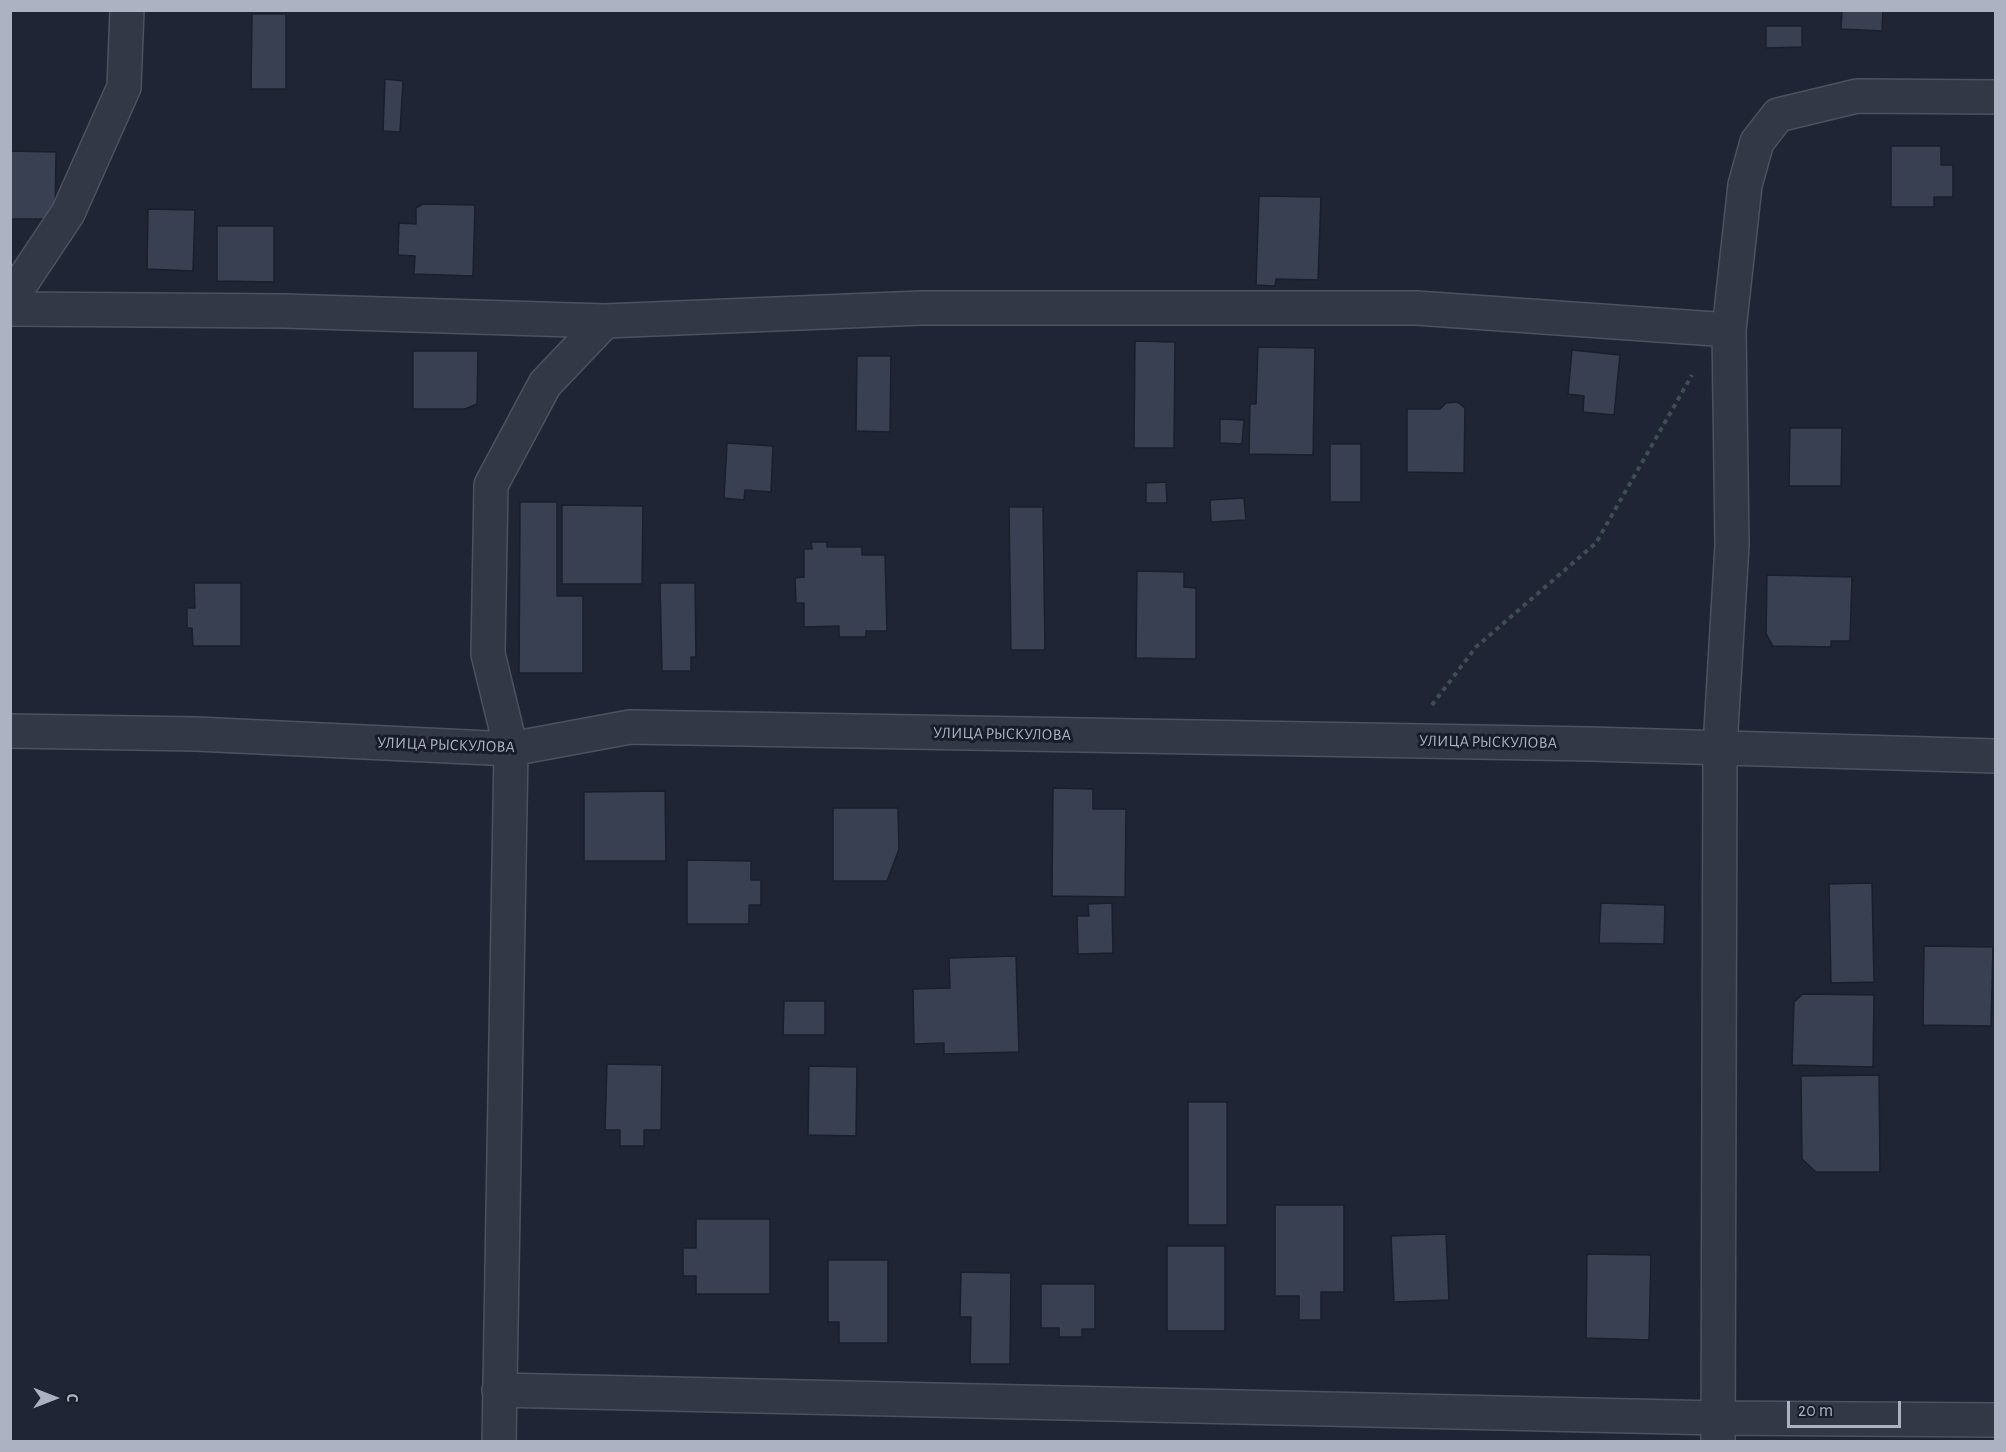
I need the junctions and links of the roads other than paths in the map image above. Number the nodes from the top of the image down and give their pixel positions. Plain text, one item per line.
1 (128, 10) edge
2 (1995, 97) edge
3 (10, 300) edge
4 (10, 309) edge
5 (605, 321) junction
6 (1729, 330) junction
7 (10, 731) edge
8 (1720, 747) junction
9 (510, 749) junction
10 (1995, 756) edge
11 (499, 1390) junction
12 (1995, 1420) edge
13 (1718, 1430) edge
14 (500, 1442) edge

1 - 3 street
2 - 6 street
4 - 5 street
5 - 6 street
5 - 9 street
6 - 8 street
7 - 9 street, УЛИЦА РЫСКУЛОВА
8 - 9 street, УЛИЦА РЫСКУЛОВА
8 - 10 street, УЛИЦА РЫСКУЛОВА
8 - 13 street
9 - 11 street
11 - 13 street
11 - 14 street
12 - 13 street

